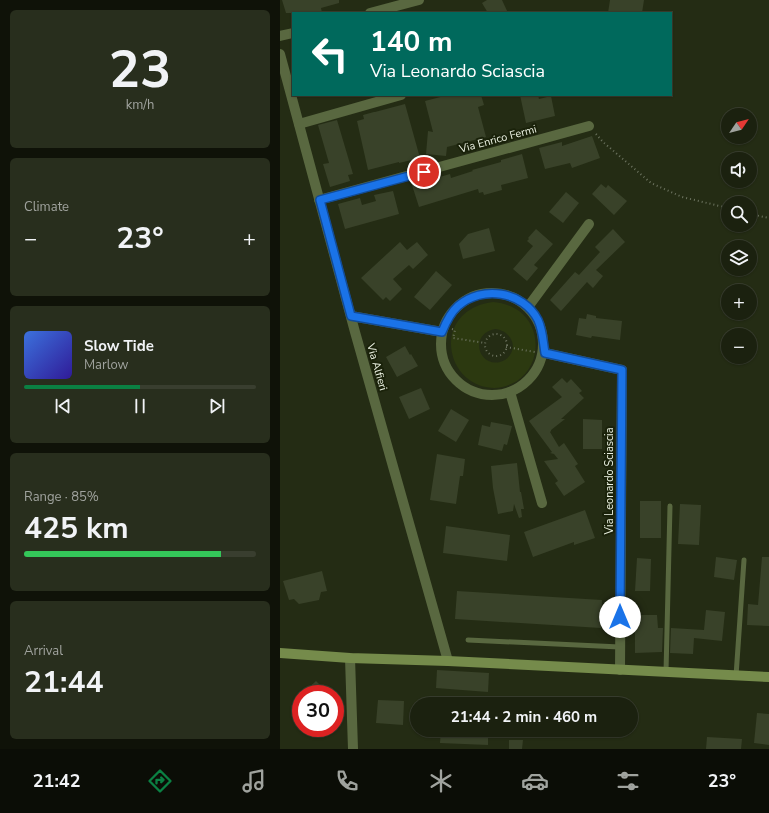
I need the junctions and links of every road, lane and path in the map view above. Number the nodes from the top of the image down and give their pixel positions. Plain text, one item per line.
1 (419, 0) edge
2 (374, 12) edge
3 (292, 33) edge
4 (280, 36) edge
5 (280, 54) edge
6 (397, 96) edge
7 (299, 124) junction
8 (590, 126) joint
9 (320, 200) junction
10 (721, 206) edge
11 (757, 215) edge
12 (769, 218) edge
13 (589, 224) dead end
14 (528, 307) junction
15 (351, 316) junction
16 (443, 329) junction
17 (485, 343) junction
18 (506, 347) junction
19 (544, 350) junction
20 (510, 392) junction
21 (542, 503) dead end
22 (670, 506) dead end
23 (744, 560) dead end
24 (468, 640) dead end
25 (620, 647) junction
26 (280, 653) edge
27 (350, 658) junction
28 (448, 661) junction
29 (620, 670) junction
30 (666, 672) junction
31 (736, 676) junction
32 (769, 677) edge
33 (352, 749) edge

1 - 2 street
3 - 4 street
5 - 7 street, Via Alfieri
6 - 7 street
7 - 9 street, Via Alfieri
8 - 9 street, Via Enrico Fermi
8 - 10 path
9 - 15 street, Via Alfieri
11 - 12 path
13 - 14 street
14 - 16 street
14 - 19 street
15 - 16 street
15 - 28 street, Via Alfieri
16 - 17 path
16 - 20 street
17 - 18 path
17 - 18 path
18 - 19 path
19 - 20 street
19 - 25 street, Via Leonardo Sciascia
20 - 21 street
22 - 30 lane
23 - 31 lane
24 - 25 lane
25 - 29 street, Via Leonardo Sciascia
26 - 27 street
27 - 28 street
27 - 33 street
28 - 29 street
29 - 30 street
30 - 31 street
31 - 32 street

